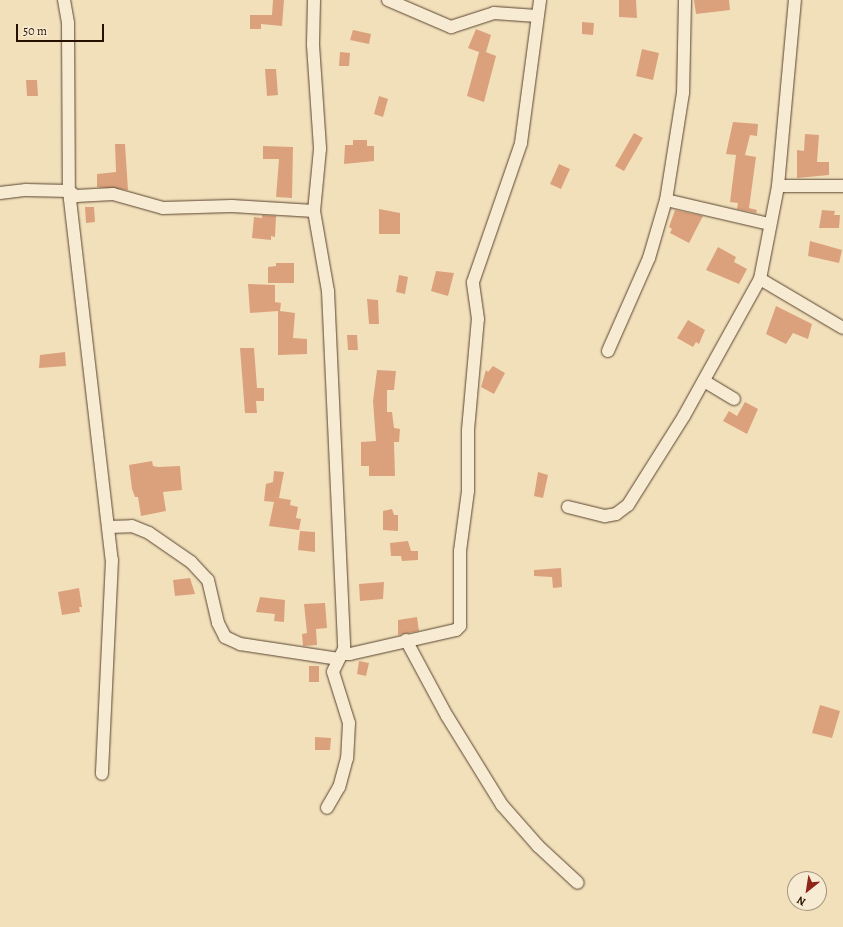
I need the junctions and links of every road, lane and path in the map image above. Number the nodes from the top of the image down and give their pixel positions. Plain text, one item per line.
1 (64, 0) edge
2 (314, 0) edge
3 (388, 0) edge
4 (540, 0) edge
5 (685, 0) edge
6 (795, 0) edge
7 (537, 16) junction
8 (778, 186) junction
9 (843, 186) edge
10 (69, 191) junction
11 (0, 193) edge
12 (666, 200) junction
13 (314, 211) junction
14 (770, 224) junction
15 (760, 279) junction
16 (843, 328) edge
17 (608, 351) dead end
18 (704, 381) junction
19 (734, 399) dead end
20 (568, 507) dead end
21 (108, 527) junction
22 (406, 640) junction
23 (341, 654) junction
24 (102, 774) dead end
25 (327, 808) dead end
26 (578, 883) dead end

1 - 10 street
2 - 13 street
3 - 7 street
4 - 7 street
5 - 12 street
6 - 8 street
7 - 22 street
8 - 9 street
8 - 14 street
10 - 11 street
10 - 13 street
10 - 21 street
12 - 14 street
12 - 17 street
13 - 23 street
14 - 15 street
15 - 16 street
15 - 18 street
18 - 19 street
18 - 20 street
21 - 23 street
21 - 24 street
22 - 23 street
22 - 26 street
23 - 25 street

